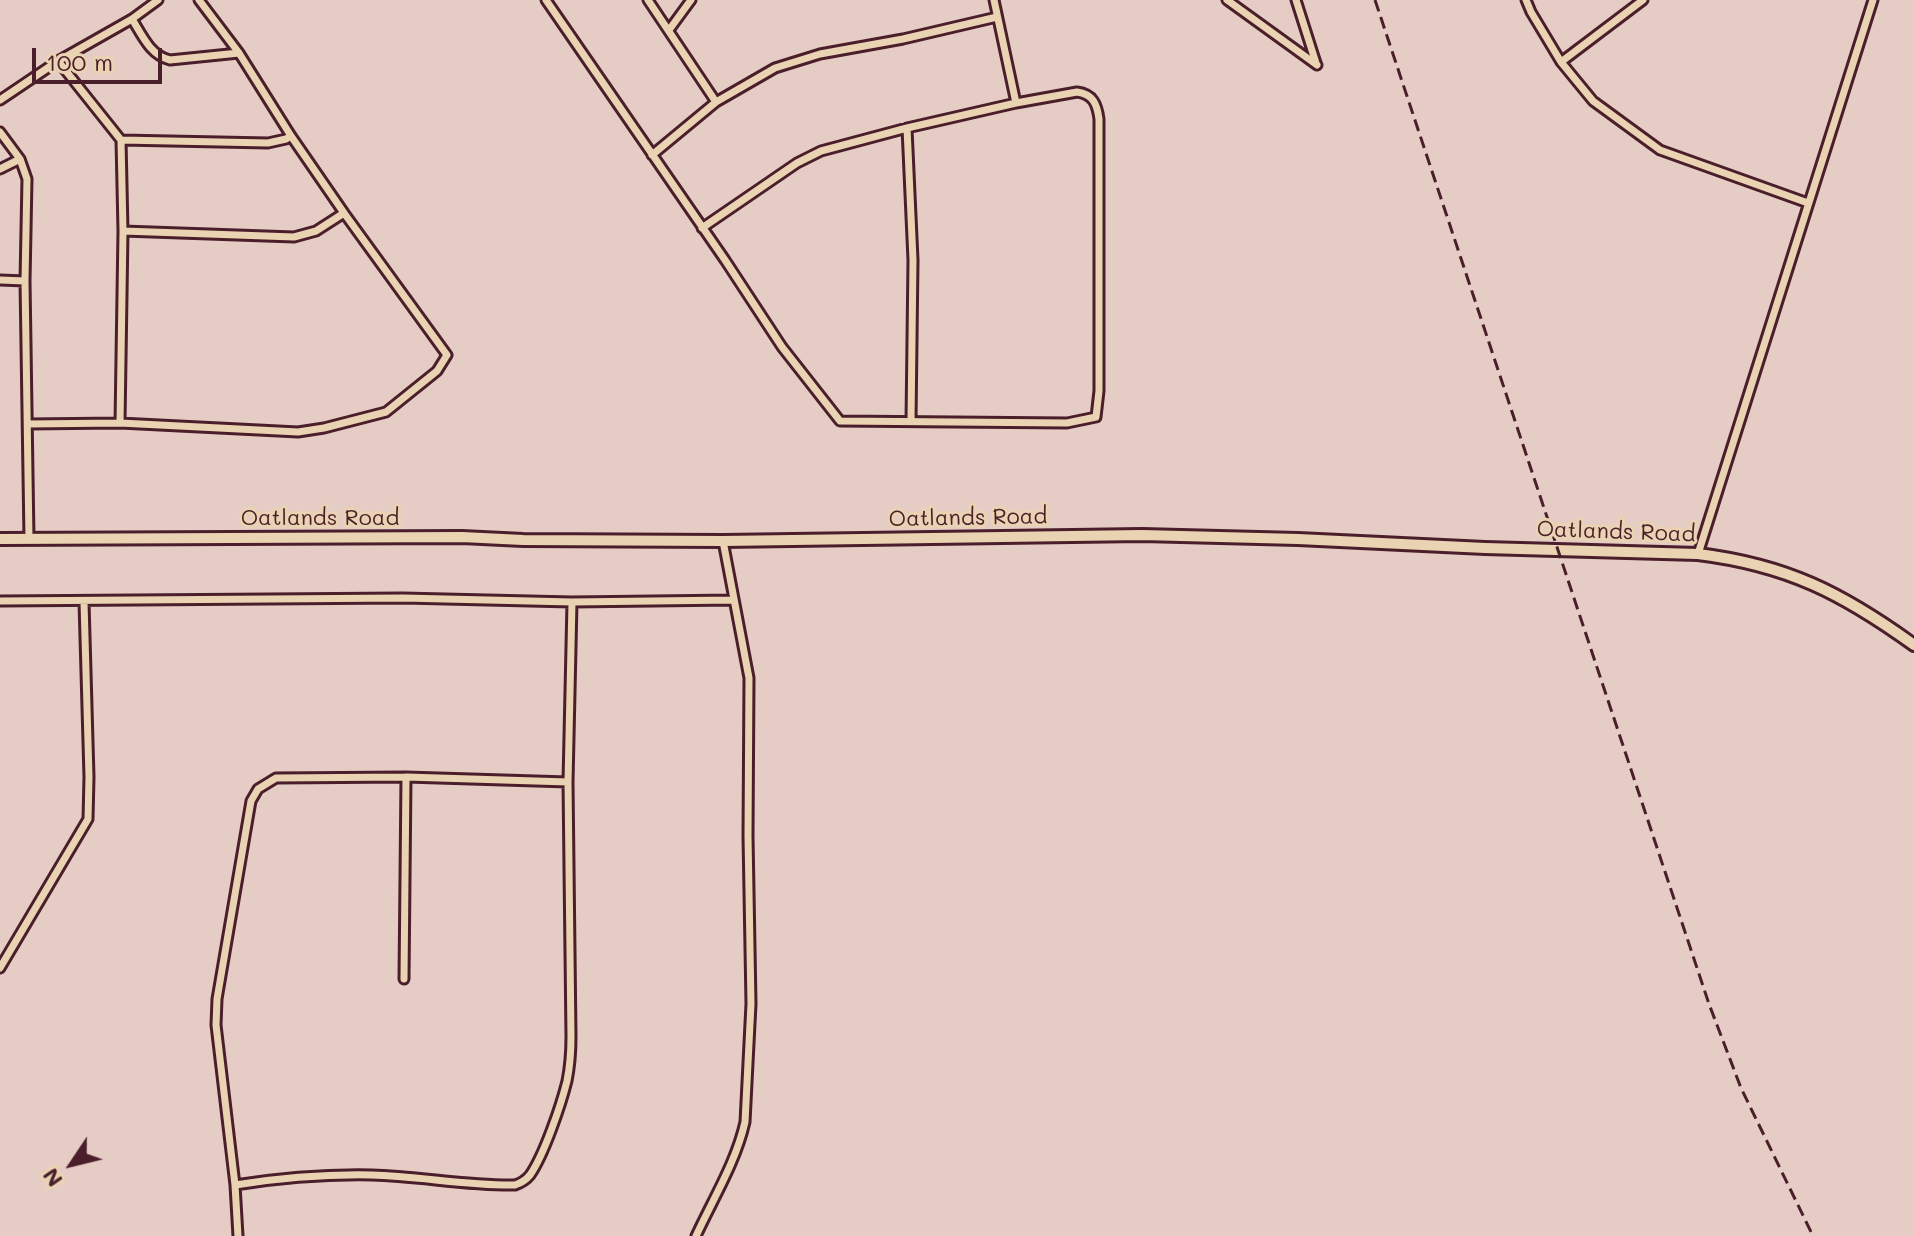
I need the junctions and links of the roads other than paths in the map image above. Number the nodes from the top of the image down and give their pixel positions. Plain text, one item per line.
1 (158, 0) edge
2 (199, 0) edge
3 (546, 0) edge
4 (648, 0) edge
5 (691, 0) edge
6 (994, 0) edge
7 (1227, 0) edge
8 (1296, 0) edge
9 (1526, 0) edge
10 (1643, 0) edge
11 (1873, 0) edge
12 (997, 17) junction
13 (132, 19) junction
14 (669, 30) junction
15 (239, 53) junction
16 (58, 61) junction
17 (1561, 62) junction
18 (0, 100) edge
19 (716, 102) junction
20 (1016, 103) junction
21 (907, 128) junction
22 (0, 132) edge
23 (291, 136) junction
24 (121, 140) junction
25 (652, 155) junction
26 (20, 159) junction
27 (0, 169) edge
28 (1808, 203) junction
29 (344, 213) junction
30 (702, 228) junction
31 (123, 231) junction
32 (0, 280) edge
33 (25, 281) junction
34 (911, 421) junction
35 (120, 423) junction
36 (28, 424) junction
37 (0, 539) edge
38 (29, 539) junction
39 (723, 541) junction
40 (1698, 554) junction
41 (733, 600) junction
42 (0, 601) edge
43 (84, 602) junction
44 (572, 602) junction
45 (1914, 645) edge
46 (406, 777) junction
47 (568, 782) junction
48 (0, 968) edge
49 (404, 979) dead end
50 (235, 1185) junction
51 (238, 1236) edge
52 (696, 1236) edge

1 - 13 street
2 - 15 street
3 - 25 street
4 - 14 street
5 - 14 street
6 - 12 street
7 - 8 street
9 - 17 street
10 - 17 street
11 - 28 street
12 - 19 street
12 - 20 street
13 - 15 street
13 - 16 street
14 - 19 street
15 - 23 street
16 - 18 street
16 - 24 street
17 - 28 street
19 - 25 street
20 - 21 street
20 - 34 street
21 - 30 street
21 - 34 street
22 - 26 street
23 - 24 street
23 - 29 street
24 - 31 street
25 - 30 street
26 - 27 street
26 - 33 street
28 - 40 street
29 - 31 street
29 - 35 street
30 - 34 street
31 - 35 street
32 - 33 street
33 - 36 street
35 - 36 street
36 - 38 street
37 - 38 street, Oatlands Road
38 - 39 street, Oatlands Road
39 - 40 street, Oatlands Road
39 - 41 street
40 - 45 street, Oatlands Road
41 - 44 street
41 - 52 street
42 - 43 street
43 - 44 street
43 - 48 street
44 - 47 street
46 - 47 street
46 - 49 street
46 - 50 street
47 - 50 street
50 - 51 street

